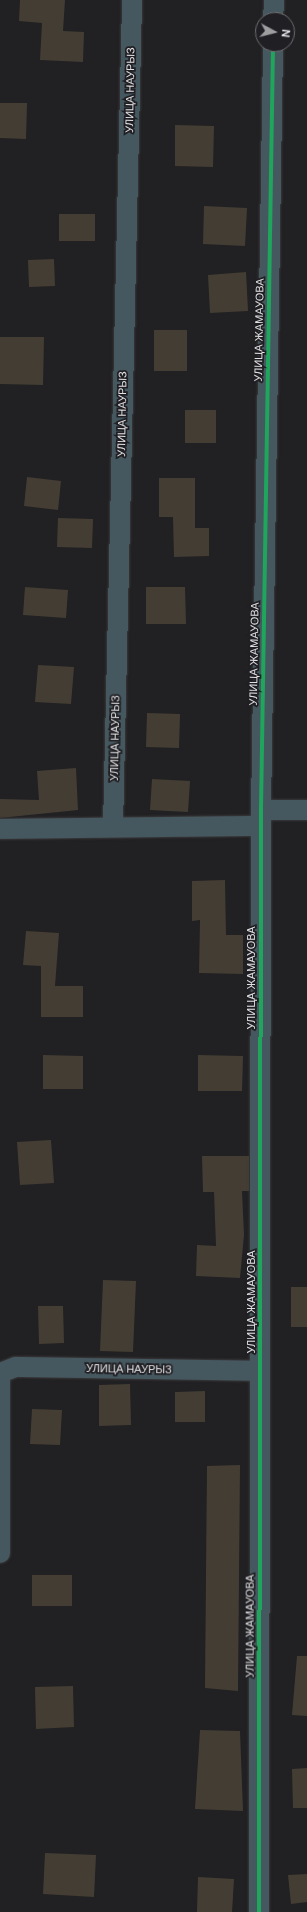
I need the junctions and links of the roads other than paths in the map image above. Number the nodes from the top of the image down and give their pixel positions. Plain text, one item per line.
1 (132, 0) edge
2 (274, 0) edge
3 (273, 12) edge
4 (273, 52) edge
5 (307, 810) edge
6 (261, 818) junction
7 (113, 827) junction
8 (0, 829) edge
9 (260, 1371) junction
10 (0, 1373) edge
11 (0, 1553) edge
12 (259, 1912) edge

1 - 7 street, УЛИЦА НАУРЫЗ
2 - 3 street
4 - 6 street, УЛИЦА ЖАМАУОВА
5 - 6 street
6 - 7 street
6 - 9 street, УЛИЦА ЖАМАУОВА
7 - 8 street
9 - 10 street, УЛИЦА НАУРЫЗ
9 - 12 street, УЛИЦА ЖАМАУОВА
10 - 11 street, УЛИЦА НАУРЫЗ

